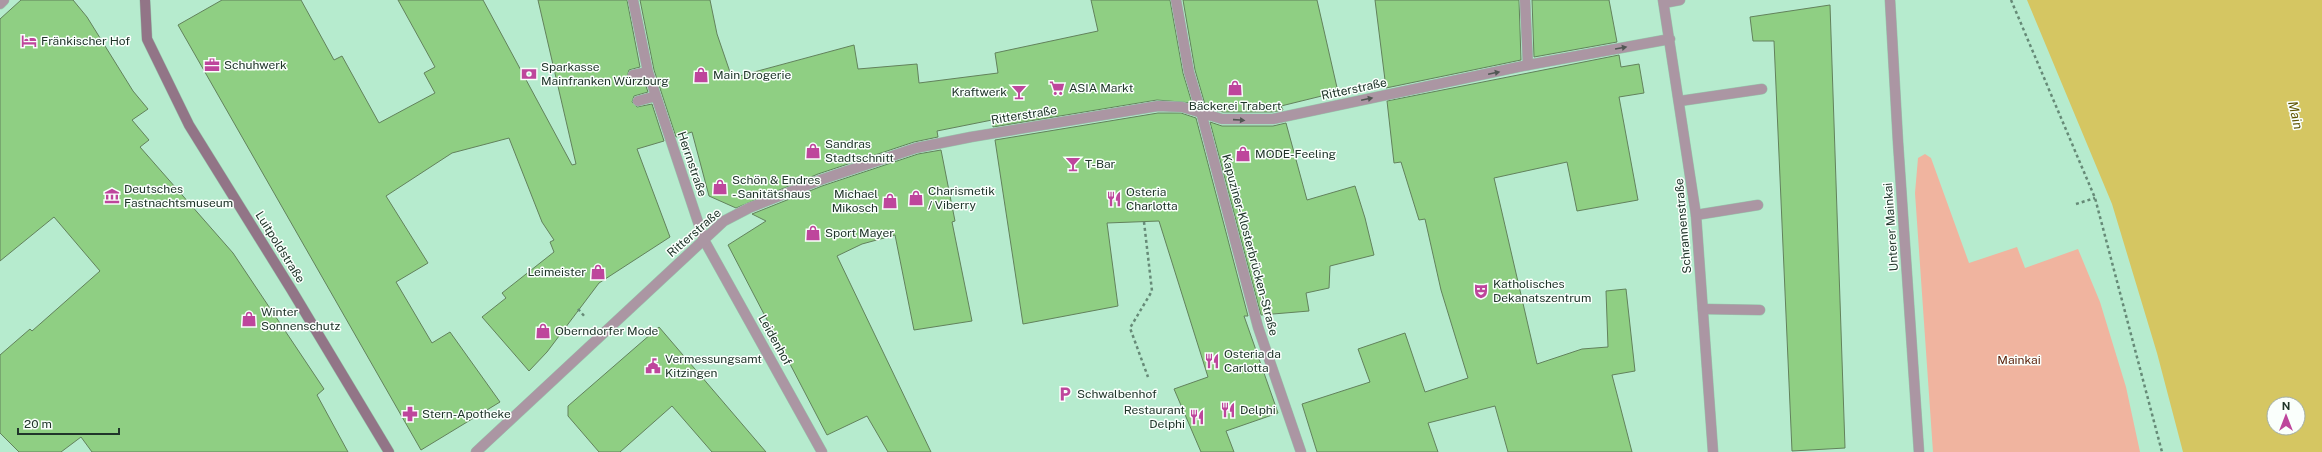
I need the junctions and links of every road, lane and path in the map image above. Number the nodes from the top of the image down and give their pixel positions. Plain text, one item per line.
1 (4, 0) edge
2 (145, 0) edge
3 (633, 0) edge
4 (1176, 0) edge
5 (1525, 0) edge
6 (1680, 0) edge
7 (1890, 0) edge
8 (2011, 0) edge
9 (1664, 1) edge
10 (0, 4) edge
11 (1670, 38) junction
12 (1528, 65) junction
13 (648, 72) junction
14 (633, 76) dead end
15 (1762, 90) dead end
16 (656, 96) junction
17 (638, 101) dead end
18 (1680, 101) junction
19 (1201, 112) junction
20 (2095, 198) junction
21 (2076, 204) dead end
22 (1758, 205) dead end
23 (1696, 215) junction
24 (1144, 222) dead end
25 (704, 240) junction
26 (1703, 309) junction
27 (1760, 310) dead end
28 (1148, 377) dead end
29 (389, 452) edge
30 (476, 452) edge
31 (822, 452) edge
32 (1301, 452) edge
33 (1713, 452) edge
34 (1919, 452) edge
35 (2162, 452) edge

1 - 10 street
2 - 29 street, Luitpoldstraße
3 - 13 street, Herrnstraße
4 - 19 street, Kapuziner-Klosterbrücken-Straße
5 - 12 street
6 - 9 street
7 - 34 street, Unterer Mainkai
8 - 20 path
9 - 11 street, Schrannenstraße
12 -> 11 street, Ritterstraße
11 - 18 street, Schrannenstraße
19 -> 12 street, Ritterstraße
13 - 14 street
13 - 16 street, Herrnstraße
15 - 18 street
16 - 17 street
16 - 25 street, Herrnstraße
18 - 23 street, Schrannenstraße
19 - 25 street, Ritterstraße
19 - 32 street, Kapuziner-Klosterbrücken-Straße
20 - 21 path
20 - 35 path
22 - 23 street
23 - 26 street, Schrannenstraße
24 - 28 path
25 - 30 street, Ritterstraße
25 - 31 street, Leidenhof
26 - 27 street
26 - 33 street, Schrannenstraße

